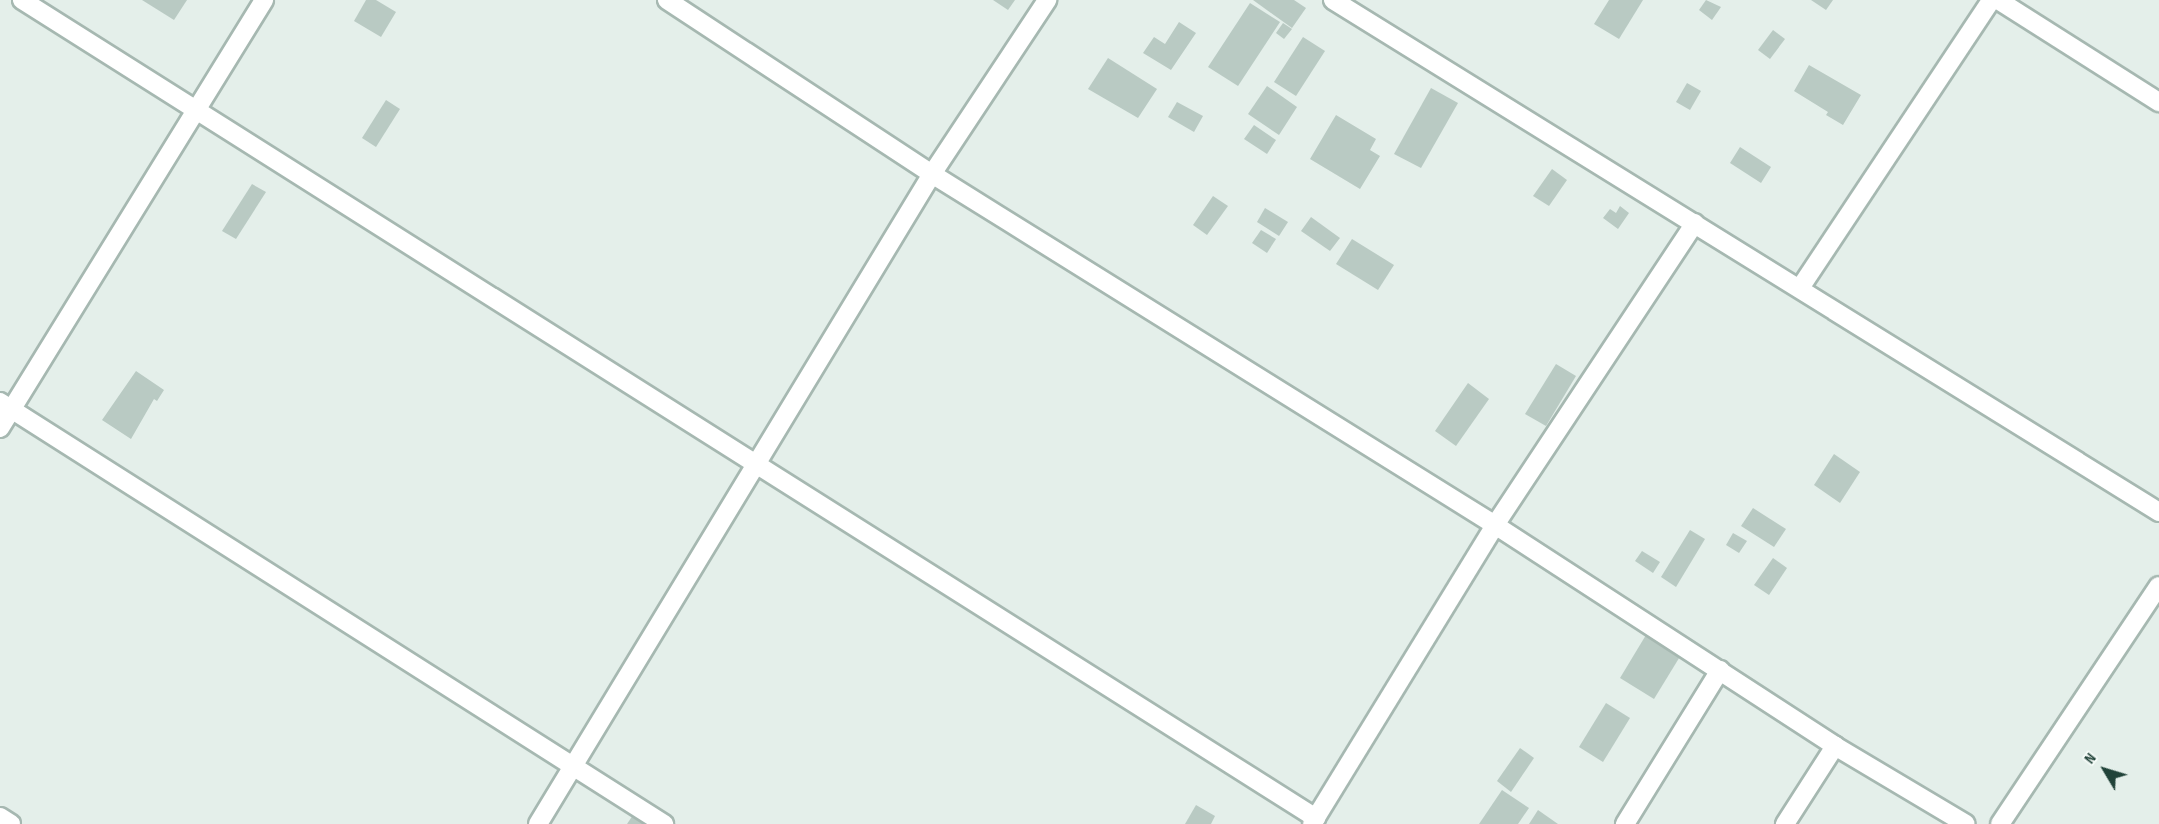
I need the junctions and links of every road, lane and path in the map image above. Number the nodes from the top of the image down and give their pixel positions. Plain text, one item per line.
1 (22, 0) edge
2 (264, 0) edge
3 (667, 0) edge
4 (1047, 0) edge
5 (1333, 0) edge
6 (1991, 0) edge
7 (1998, 0) edge
8 (2159, 102) edge
9 (196, 108) junction
10 (932, 174) junction
11 (1695, 223) junction
12 (1800, 288) junction
13 (6, 406) edge
14 (0, 428) edge
15 (754, 465) junction
16 (2159, 512) edge
17 (1495, 525) junction
18 (2159, 586) edge
19 (1720, 670) junction
20 (1835, 746) junction
21 (574, 766) junction
22 (0, 817) edge
23 (1314, 821) edge
24 (11, 824) edge
25 (538, 824) edge
26 (664, 824) edge
27 (1624, 824) edge
28 (1785, 824) edge
29 (1966, 824) edge
30 (2000, 824) edge

1 - 9 street
2 - 9 street
3 - 10 street
4 - 10 street
5 - 11 street
6 - 12 street
7 - 8 street
9 - 13 street
9 - 15 street
10 - 15 street
10 - 17 street
11 - 12 street
11 - 17 street
12 - 16 street
13 - 14 street
13 - 21 street
15 - 21 street
15 - 23 street
17 - 19 street
17 - 23 street
18 - 30 street
19 - 20 street
19 - 27 street
20 - 28 street
20 - 29 street
21 - 25 street
21 - 26 street
22 - 24 street

